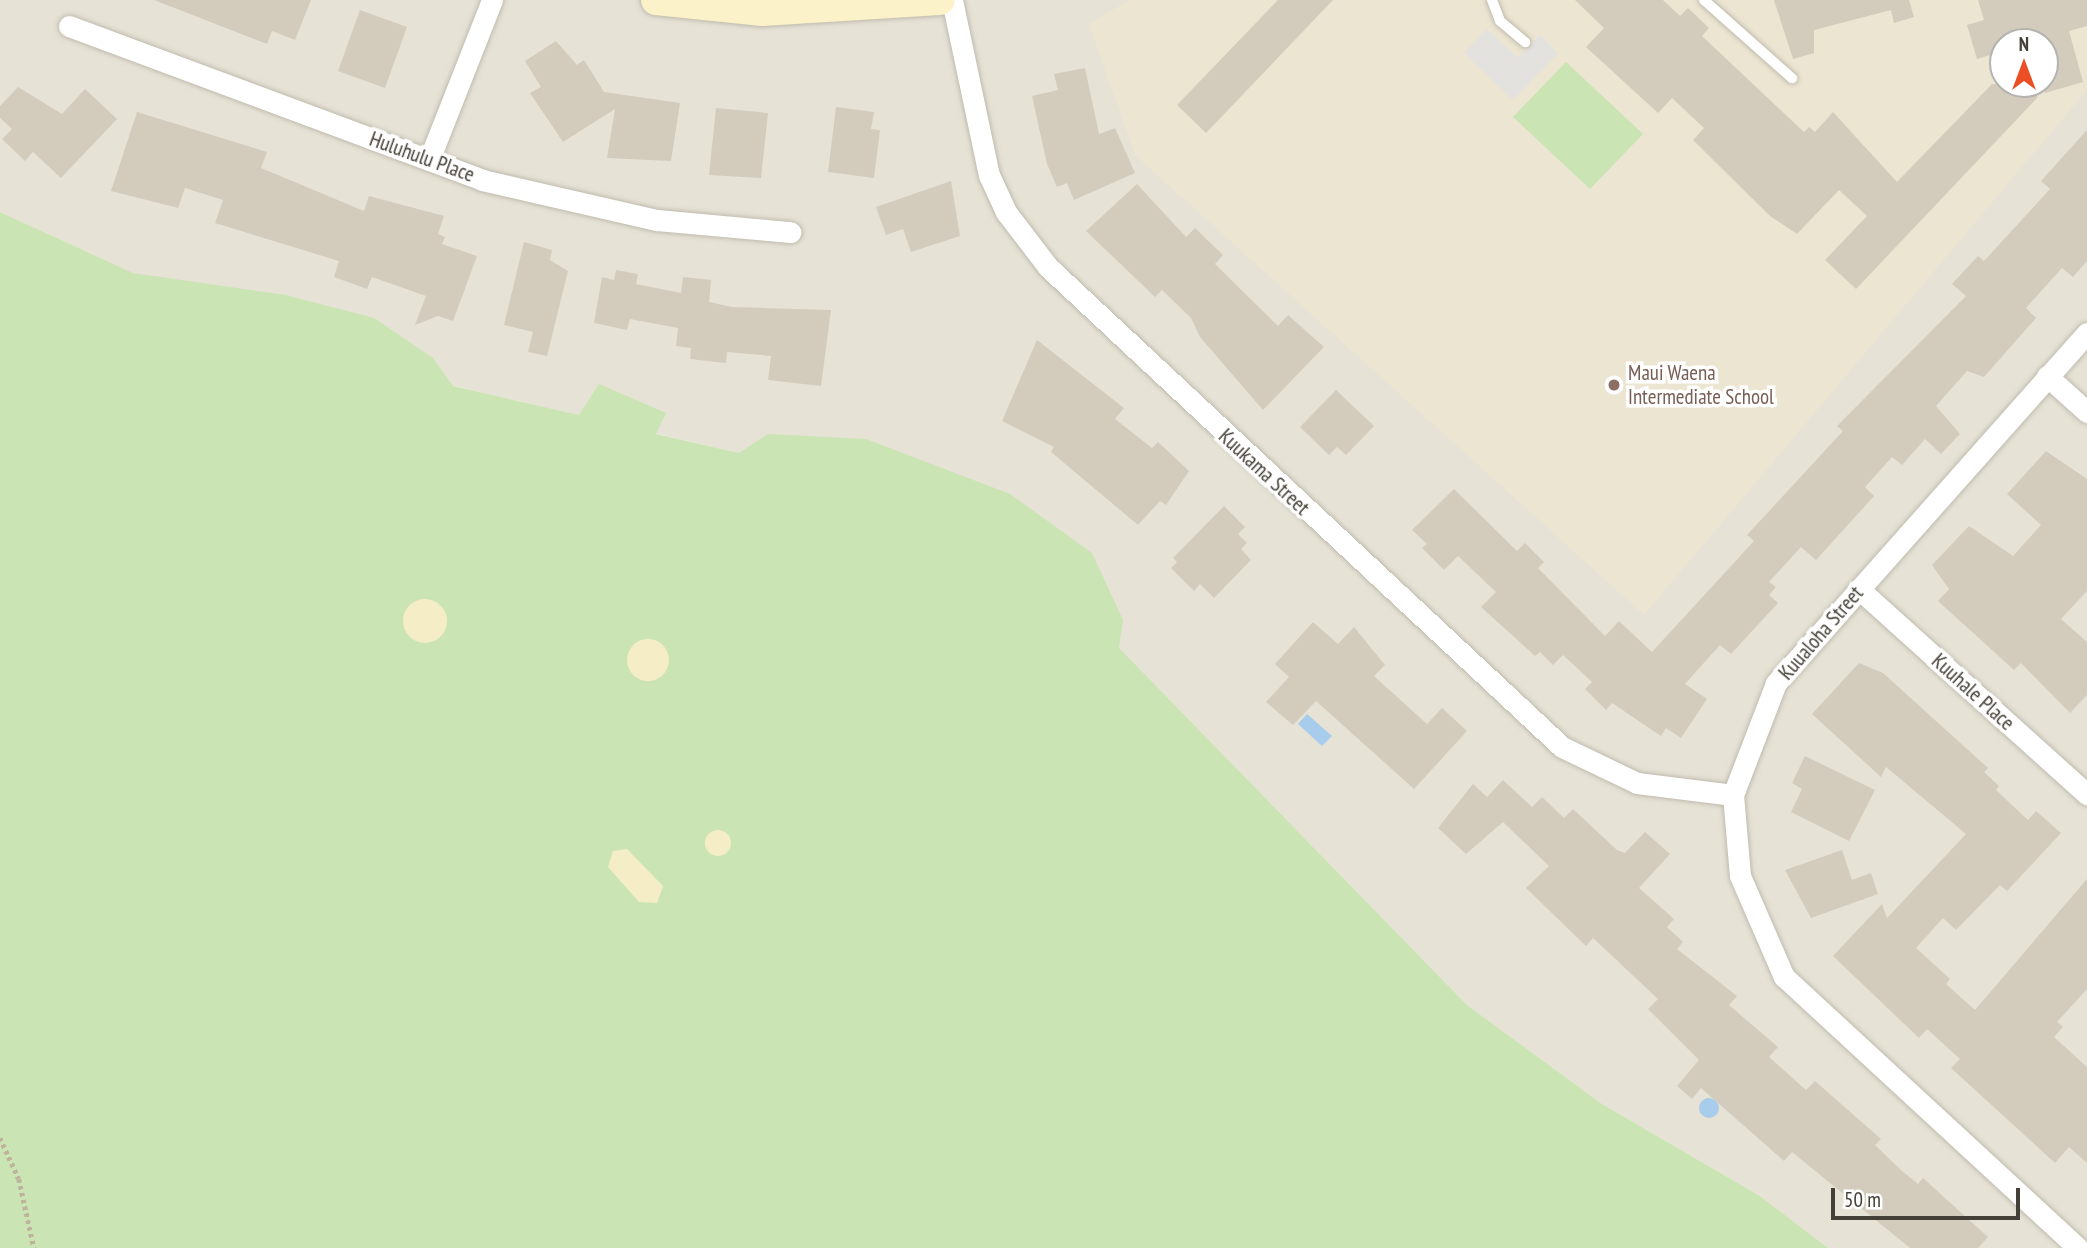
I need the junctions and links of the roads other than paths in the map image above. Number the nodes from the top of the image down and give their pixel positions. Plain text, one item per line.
1 (492, 0) edge
2 (656, 0) edge
3 (940, 0) edge
4 (952, 0) edge
5 (1493, 0) edge
6 (1704, 0) edge
7 (69, 26) dead end
8 (1525, 42) dead end
9 (1792, 78) dead end
10 (429, 160) junction
11 (790, 232) dead end
12 (2087, 333) edge
13 (2047, 376) junction
14 (2087, 412) edge
15 (1858, 589) junction
16 (2087, 794) edge
17 (1733, 795) junction
18 (2078, 1248) edge

1 - 10 street
2 - 3 street
4 - 17 street, Kuukama Street
5 - 8 lane
6 - 9 lane
7 - 10 street, Huluhulu Place
10 - 11 street, Huluhulu Place
12 - 13 street, Kuualoha Street
13 - 14 street
13 - 15 street, Kuualoha Street
15 - 16 street, Kuuhale Place
15 - 17 street, Kuualoha Street
17 - 18 street, Kuualoha Street

